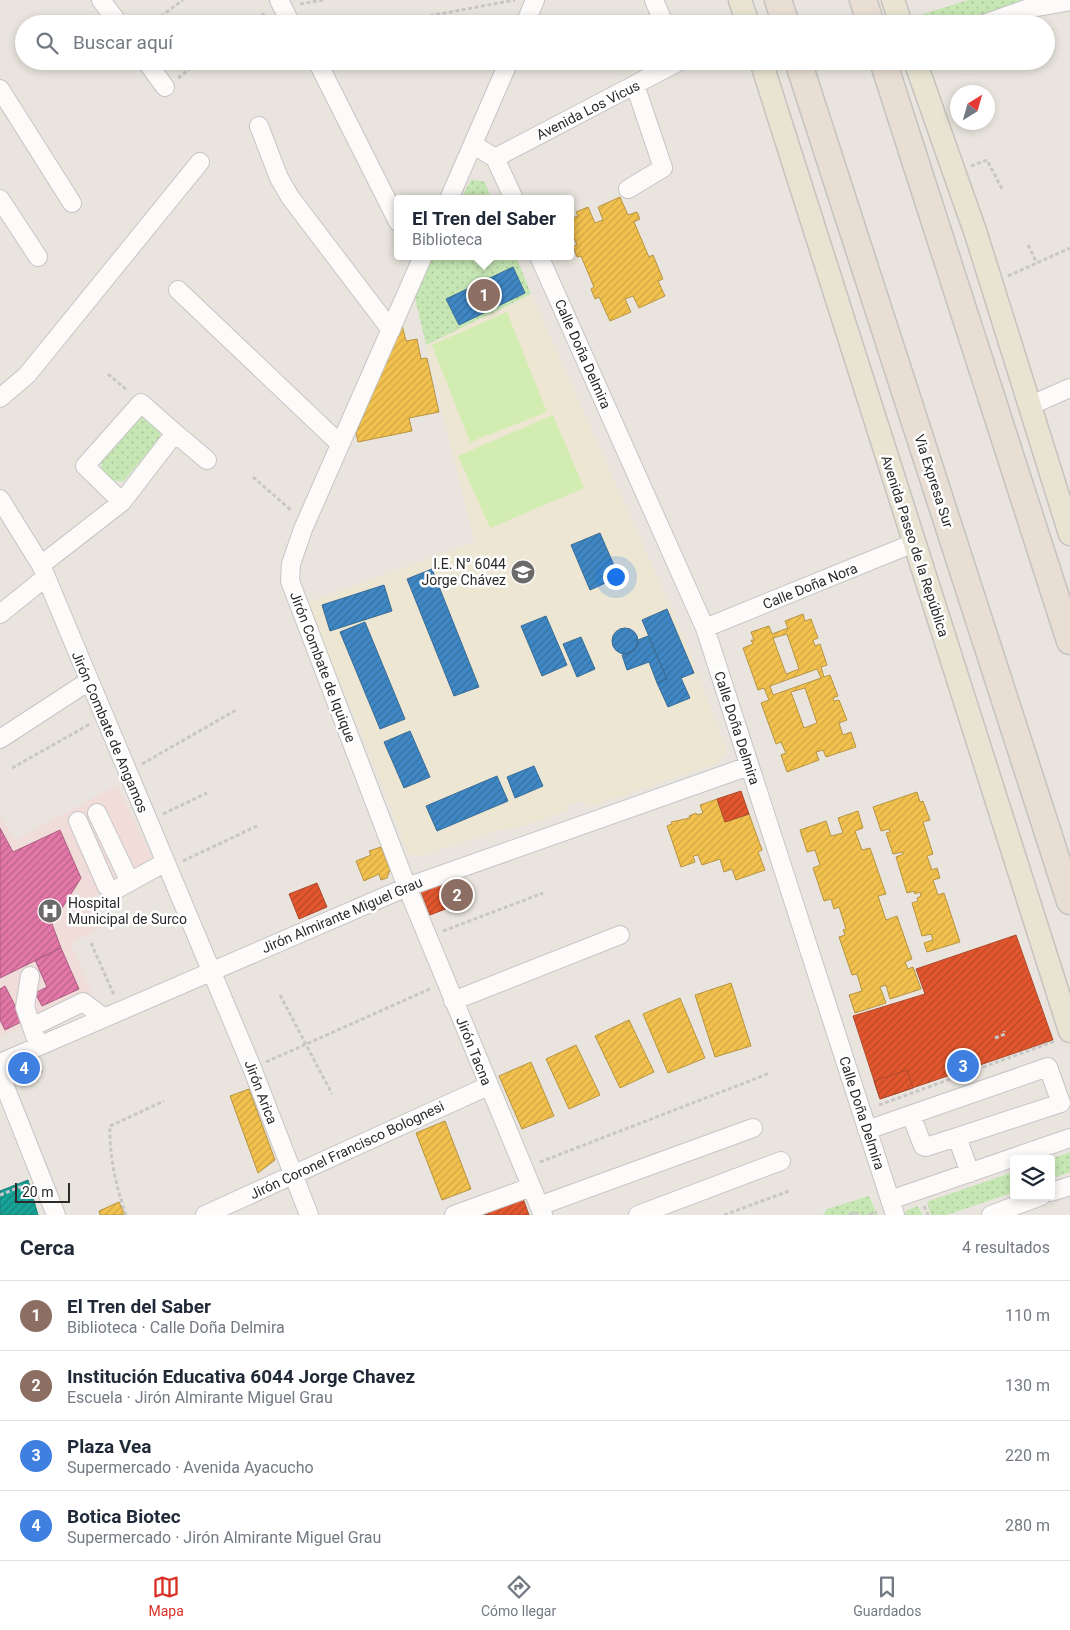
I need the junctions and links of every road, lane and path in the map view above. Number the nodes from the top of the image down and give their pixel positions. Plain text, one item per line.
1 (101, 0) edge
2 (183, 0) edge
3 (278, 0) edge
4 (518, 0) edge
5 (534, 0) edge
6 (654, 0) edge
7 (740, 0) edge
8 (778, 0) edge
9 (863, 0) edge
10 (1070, 0) edge
11 (112, 15) edge
12 (162, 15) edge
13 (286, 15) edge
14 (435, 15) edge
15 (528, 15) edge
16 (660, 15) edge
17 (745, 15) edge
18 (783, 15) edge
19 (868, 15) edge
20 (1009, 15) edge
21 (153, 70) edge
22 (188, 70) edge
23 (322, 70) edge
24 (505, 70) edge
25 (663, 70) edge
26 (764, 70) edge
27 (801, 70) edge
28 (886, 70) edge
29 (918, 70) edge
30 (634, 86) junction
31 (165, 87) joint
32 (0, 90) edge
33 (259, 126) dead end
34 (474, 144) junction
35 (496, 158) junction
36 (200, 162) dead end
37 (971, 166) dead end
38 (628, 189) dead end
39 (1003, 191) dead end
40 (452, 195) edge
41 (512, 195) edge
42 (0, 199) edge
43 (72, 204) dead end
44 (394, 214) edge
45 (1028, 246) dead end
46 (1070, 248) edge
47 (38, 257) dead end
48 (420, 260) edge
49 (541, 260) edge
50 (1037, 263) junction
51 (991, 283) junction
52 (178, 290) dead end
53 (391, 330) junction
54 (108, 374) dead end
55 (1070, 388) edge
56 (0, 398) edge
57 (142, 403) junction
58 (1029, 406) junction
59 (175, 433) junction
60 (340, 444) junction
61 (206, 460) dead end
62 (253, 477) dead end
63 (0, 499) edge
64 (122, 502) junction
65 (305, 523) junction
66 (1070, 534) edge
67 (914, 543) junction
68 (43, 571) junction
69 (0, 614) edge
70 (705, 628) junction
71 (1070, 641) edge
72 (89, 681) junction
73 (236, 710) dead end
74 (103, 716) junction
75 (0, 739) edge
76 (749, 766) junction
77 (12, 768) dead end
78 (127, 773) junction
79 (207, 793) dead end
80 (97, 813) dead end
81 (78, 821) dead end
82 (147, 822) junction
83 (259, 825) dead end
84 (165, 866) junction
85 (130, 882) junction
86 (407, 887) junction
87 (543, 893) dead end
88 (1070, 901) edge
89 (620, 935) dead end
90 (427, 937) junction
91 (90, 943) dead end
92 (211, 970) junction
93 (30, 976) dead end
94 (445, 982) junction
95 (280, 995) dead end
96 (453, 1001) junction
97 (121, 1010) junction
98 (103, 1017) junction
99 (32, 1026) junction
100 (1004, 1031) dead end
101 (1066, 1035) edge
102 (995, 1038) dead end
103 (306, 1044) junction
104 (39, 1046) junction
105 (0, 1062) edge
106 (252, 1068) junction
107 (770, 1073) dead end
108 (0, 1074) edge
109 (488, 1086) junction
110 (332, 1094) dead end
111 (164, 1101) dead end
112 (879, 1105) dead end
113 (910, 1115) junction
114 (753, 1128) dead end
115 (867, 1130) junction
116 (957, 1137) junction
117 (1070, 1138) edge
118 (781, 1161) dead end
119 (523, 1168) junction
120 (970, 1173) junction
121 (293, 1175) junction
122 (42, 1179) junction
123 (1070, 1186) edge
124 (531, 1187) junction
125 (789, 1191) dead end
126 (1055, 1191) edge
127 (0, 1194) edge
128 (1030, 1200) edge
129 (888, 1209) edge
130 (541, 1210) edge
131 (56, 1215) edge
132 (126, 1215) edge
133 (205, 1215) edge
134 (309, 1215) edge
135 (454, 1215) edge
136 (638, 1215) edge
137 (724, 1215) edge
138 (849, 1215) edge
139 (860, 1215) edge
140 (869, 1215) edge
141 (991, 1215) edge

1 - 11 street
2 - 12 path
3 - 13 street
4 - 14 path
5 - 15 street
6 - 16 street
7 - 17 main road
8 - 18 highway
9 - 19 highway
10 - 20 street
21 - 31 street
22 - 31 path
23 - 44 street
24 - 34 street
25 - 30 street, Avenida Los Vicus
26 - 67 main road, Avenida Paseo de la República
27 - 88 highway, Via Expresa Sur
28 - 71 highway
29 - 51 main road
30 - 35 street, Avenida Los Vicus
30 - 38 street
32 - 43 street
33 - 53 street
34 - 35 street
34 - 40 street
35 - 41 street
36 - 56 street
37 - 39 path
42 - 47 street
45 - 50 path
46 - 50 path
48 - 53 street, Jirón Combate de Iquique
49 - 70 street, Calle Doña Delmira
50 - 51 path
51 - 58 main road
52 - 60 street
53 - 60 street, Jirón Combate de Iquique
54 - 57 path
55 - 58 street
57 - 59 street
57 - 64 street
58 - 66 main road
59 - 61 street
59 - 64 street
60 - 65 street, Jirón Combate de Iquique
62 - 65 path
63 - 68 street, Jirón Combate de Angamos
64 - 68 street
65 - 86 street, Jirón Combate de Iquique
67 - 70 street, Calle Doña Nora
67 - 101 main road, Avenida Paseo de la República
68 - 69 street
68 - 72 street, Jirón Combate de Angamos
70 - 76 street, Calle Doña Delmira
72 - 74 street, Jirón Combate de Angamos
72 - 75 street
73 - 78 path
74 - 77 path
74 - 78 street, Jirón Combate de Angamos
76 - 86 street, Jirón Almirante Miguel Grau
76 - 115 street, Calle Doña Delmira
78 - 82 street, Jirón Combate de Angamos
79 - 82 path
80 - 85 street
81 - 85 street
82 - 84 street, Jirón Combate de Angamos
83 - 84 path
84 - 85 street
84 - 92 street, Jirón Combate de Angamos
86 - 90 street, Jirón Tacna
86 - 92 street, Jirón Almirante Miguel Grau
87 - 90 path
89 - 96 street
90 - 94 street, Jirón Tacna
91 - 97 path
92 - 97 street, Jirón Almirante Miguel Grau
92 - 106 street, Jirón Arica
93 - 99 street
94 - 96 street, Jirón Tacna
94 - 103 path
95 - 103 path
96 - 109 street, Jirón Tacna
97 - 98 street, Jirón Almirante Miguel Grau
98 - 99 street
98 - 104 street, Jirón Almirante Miguel Grau
99 - 104 street
100 - 102 path
101 - 112 path
103 - 106 path
103 - 110 path
104 - 105 street, Jirón Almirante Miguel Grau
106 - 121 street, Jirón Arica
107 - 119 path
108 - 122 street
109 - 119 street, Jirón Tacna
109 - 121 street, Jirón Coronel Francisco Bolognesi
111 - 132 path
113 - 115 street
113 - 116 street
113 - 116 street
114 - 130 street
115 - 129 street, Calle Doña Delmira
116 - 120 street
117 - 120 street
118 - 136 street
119 - 124 street, Jirón Tacna
120 - 129 street
121 - 133 street, Jirón Coronel Francisco Bolognesi
121 - 134 street, Jirón Arica
122 - 127 path
122 - 131 street
123 - 126 street
124 - 130 street, Jirón Tacna
124 - 135 street
125 - 137 path
128 - 141 street
129 - 140 path
138 - 139 path

